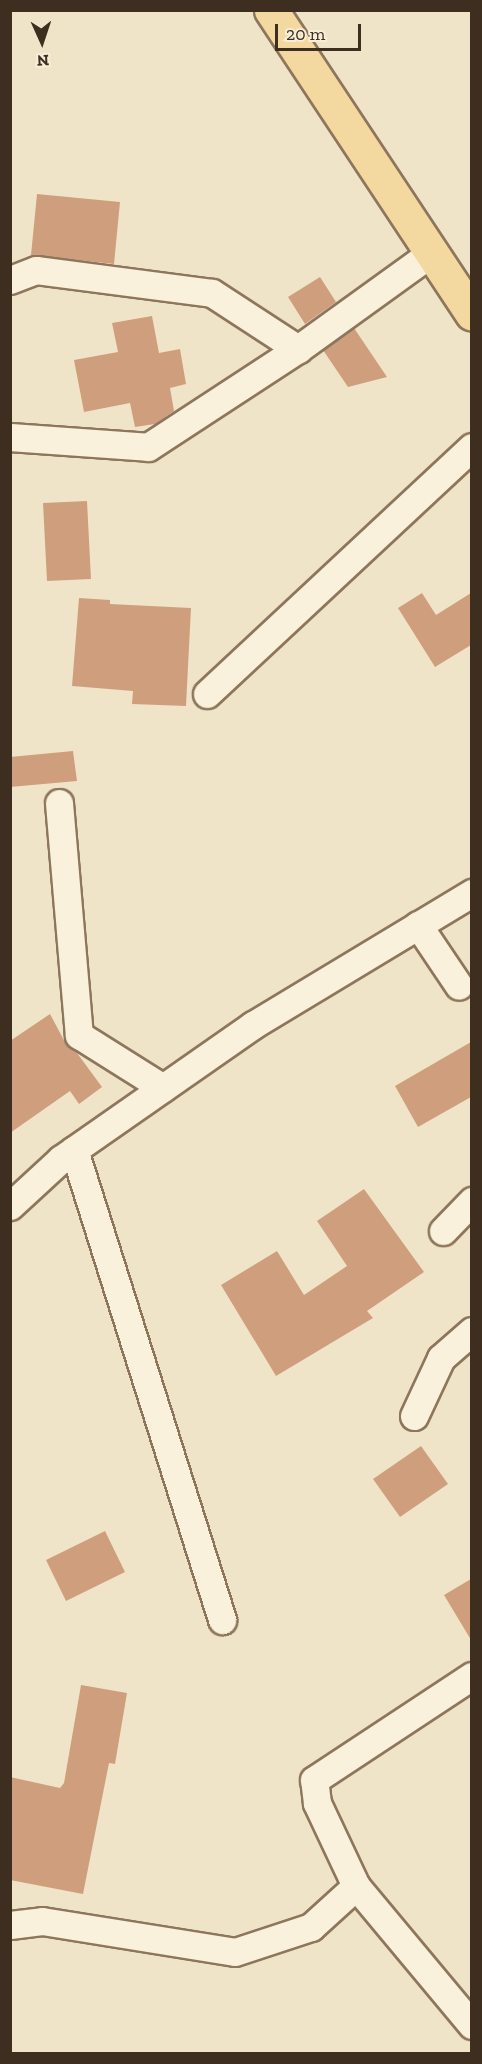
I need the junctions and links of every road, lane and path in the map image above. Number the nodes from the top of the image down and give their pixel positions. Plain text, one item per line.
1 (271, 10) edge
2 (431, 253) junction
3 (10, 280) edge
4 (471, 314) edge
5 (298, 349) junction
6 (10, 437) edge
7 (471, 447) edge
8 (207, 694) dead end
9 (59, 803) dead end
10 (471, 893) edge
11 (418, 925) junction
12 (459, 986) dead end
13 (163, 1088) junction
14 (75, 1150) junction
15 (471, 1201) edge
16 (10, 1206) edge
17 (443, 1231) dead end
18 (471, 1330) edge
19 (414, 1416) dead end
20 (222, 1620) dead end
21 (471, 1676) edge
22 (356, 1886) junction
23 (10, 1924) edge
24 (471, 2025) edge

1 - 2 main road
2 - 4 main road
2 - 5 street
3 - 5 street
5 - 6 street
7 - 8 street
9 - 13 street
10 - 11 street
11 - 12 street
11 - 13 street
13 - 14 street
14 - 16 street
14 - 20 street
15 - 17 street
18 - 19 street
21 - 22 street
22 - 23 street
22 - 24 street

